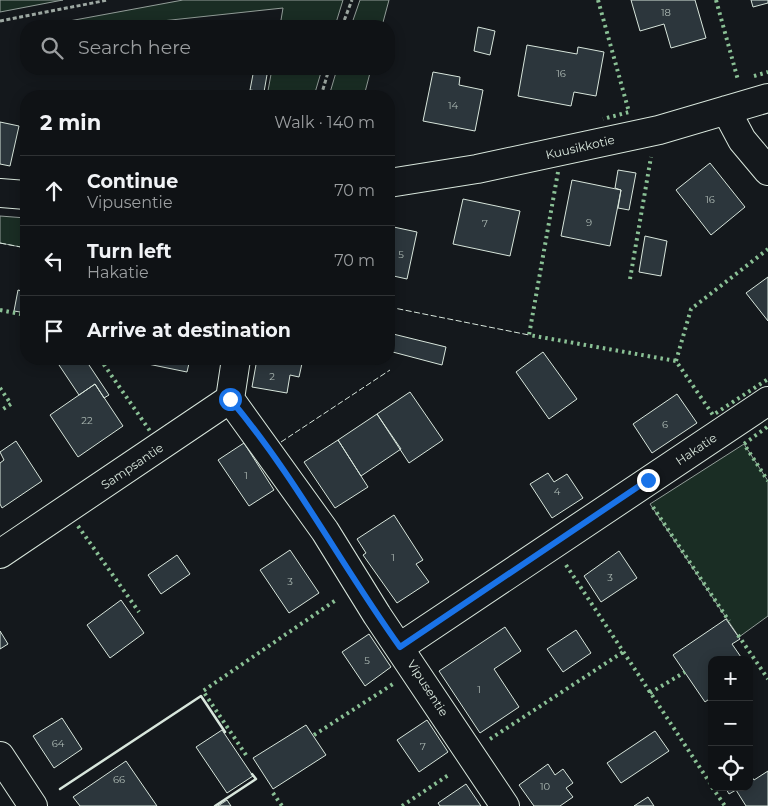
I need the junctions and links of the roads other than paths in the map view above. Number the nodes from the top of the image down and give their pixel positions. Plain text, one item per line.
1 (768, 98) edge
2 (726, 110) junction
3 (768, 171) edge
4 (395, 183) edge
5 (0, 193) edge
6 (20, 195) edge
7 (235, 365) edge
8 (230, 399) junction
9 (768, 401) edge
10 (0, 554) edge
11 (400, 647) junction
12 (0, 756) edge
13 (33, 806) edge
14 (505, 806) edge

1 - 2 street, Kuusikkotie
2 - 3 street
2 - 4 street, Kuusikkotie
5 - 6 street
7 - 8 street
8 - 10 street, Sampsantie
8 - 11 street, Vipusentie
9 - 11 street, Hakatie
11 - 14 street, Vipusentie
12 - 13 street

